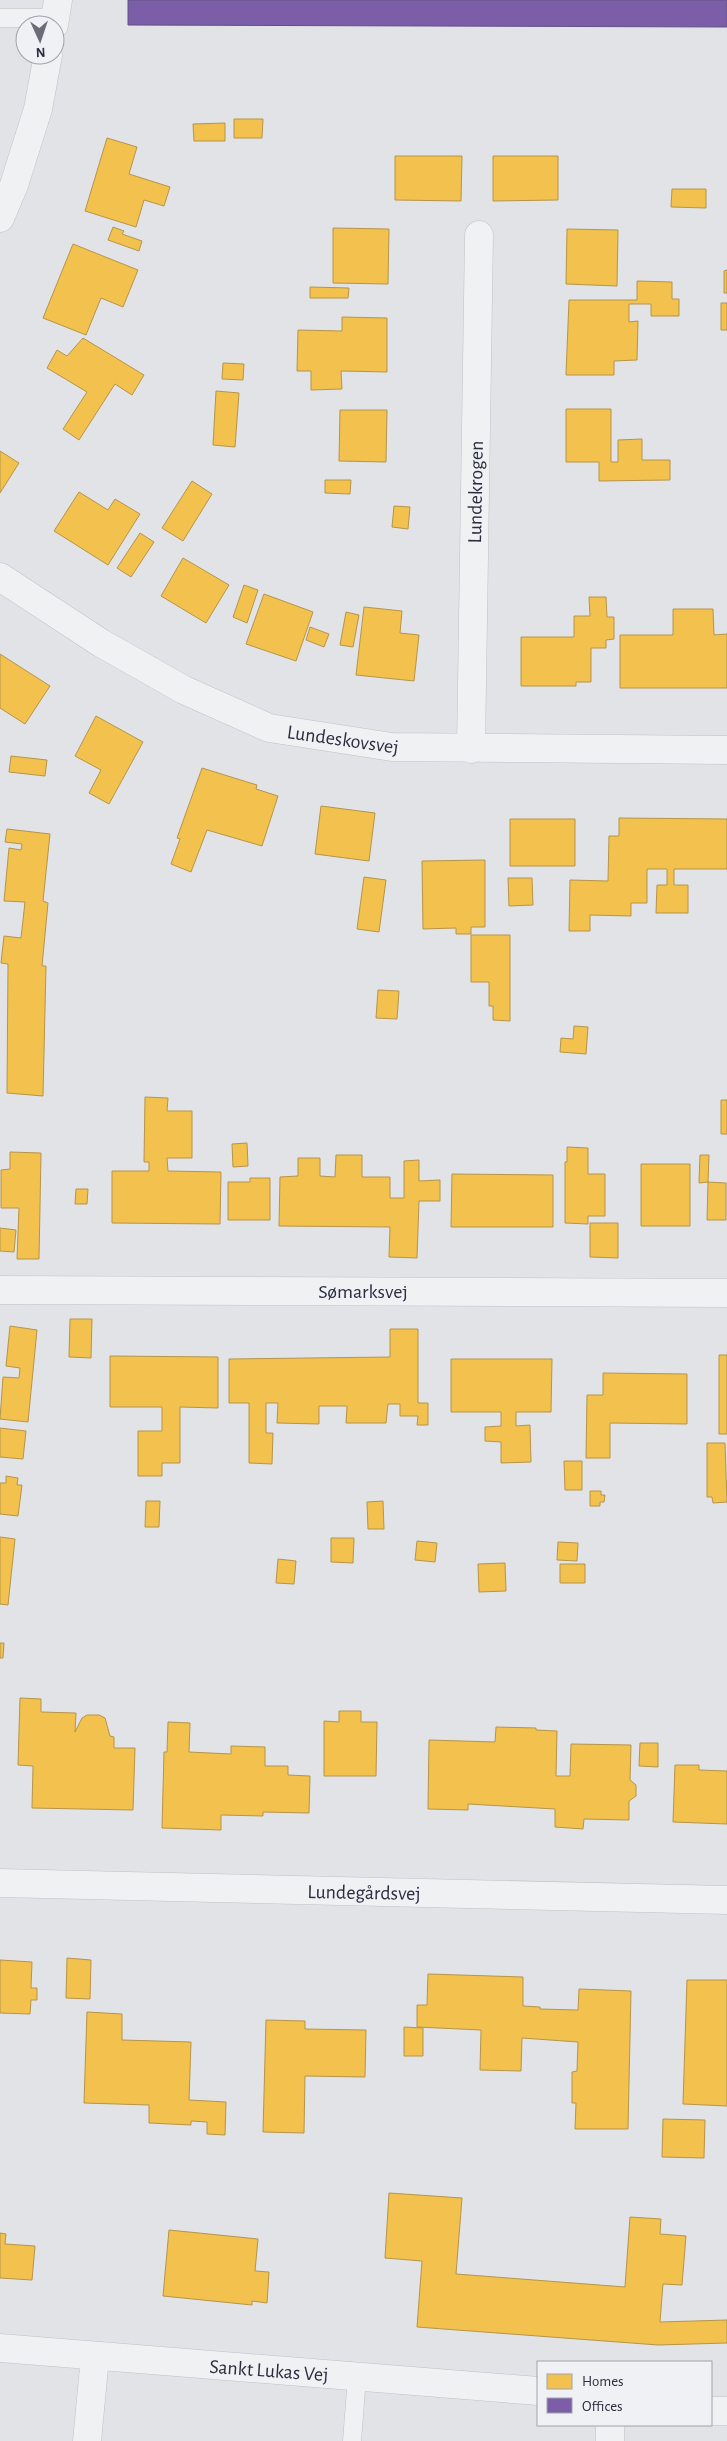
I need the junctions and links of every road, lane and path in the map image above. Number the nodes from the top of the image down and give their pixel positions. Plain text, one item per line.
1 (56, 14) edge
2 (0, 18) edge
3 (46, 65) edge
4 (0, 218) edge
5 (479, 235) dead end
6 (0, 577) edge
7 (471, 749) junction
8 (727, 750) edge
9 (0, 1290) edge
10 (727, 1293) edge
11 (0, 1883) edge
12 (727, 1900) edge
13 (0, 2348) edge
14 (95, 2357) junction
15 (357, 2377) junction
16 (537, 2391) edge
17 (712, 2411) edge
18 (727, 2411) edge
19 (610, 2426) edge
20 (88, 2441) edge
21 (352, 2441) edge
22 (610, 2441) edge

1 - 2 lane
3 - 4 street
5 - 7 street, Lundekrogen
6 - 7 street, Lundeskovsvej
7 - 8 street, Lundeskovsvej
9 - 10 street, Sømarksvej
11 - 12 street, Lundegårdsvej
13 - 14 street, Sankt Lukas Vej
14 - 15 street, Sankt Lukas Vej
14 - 20 street
15 - 16 street, Sankt Lukas Vej
15 - 21 lane
17 - 18 street
19 - 22 street

